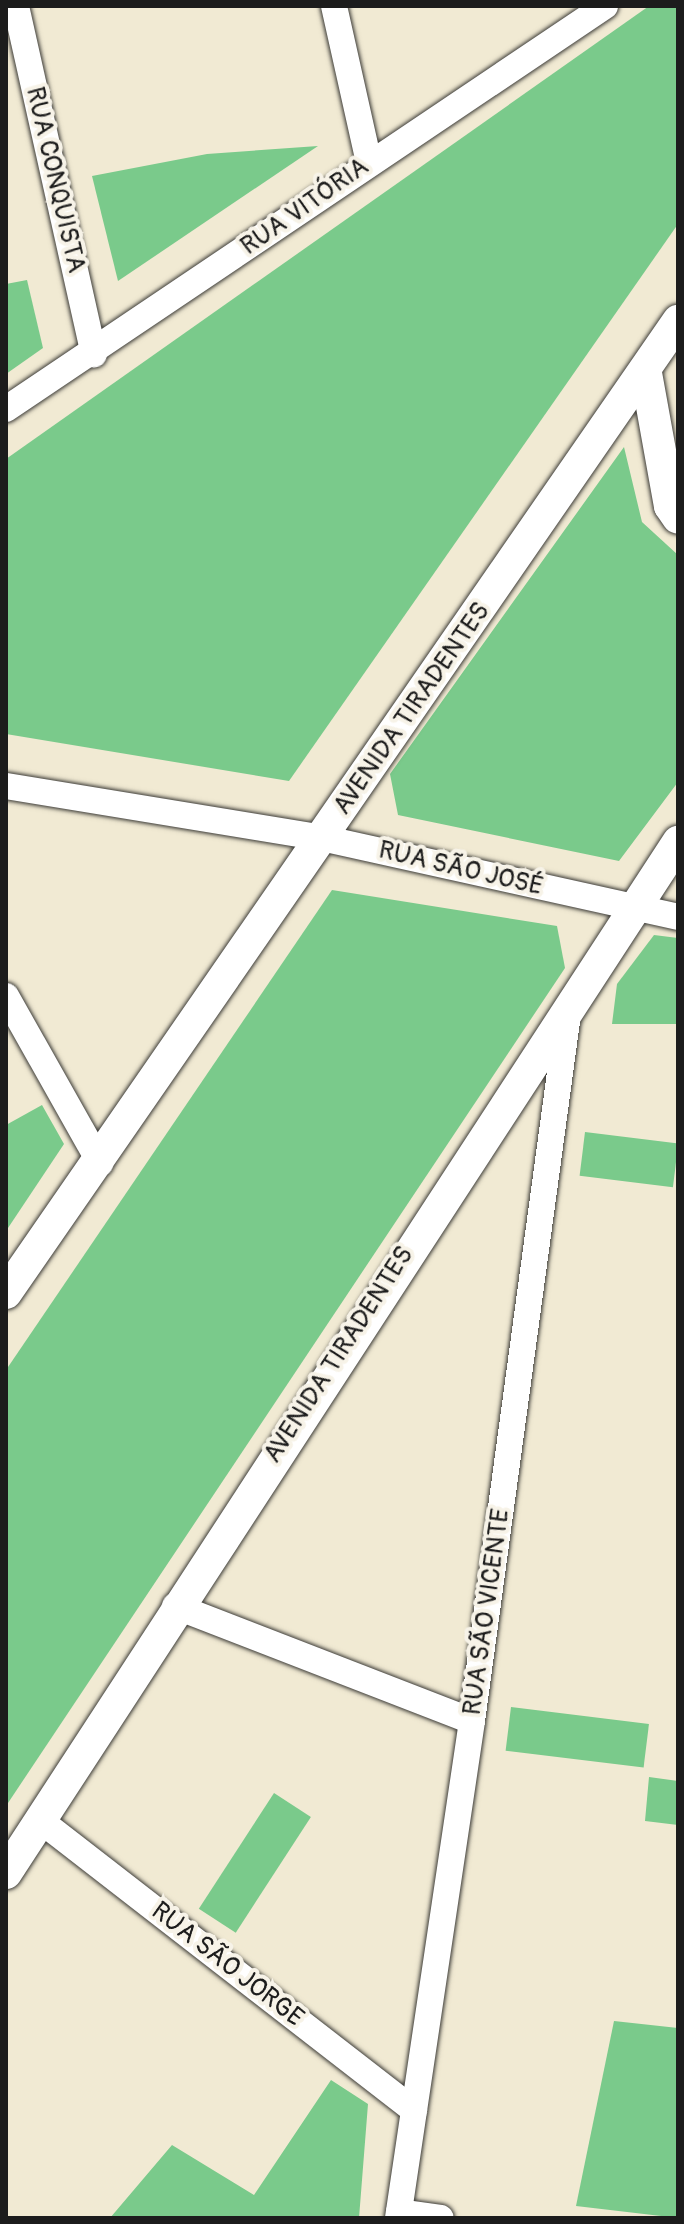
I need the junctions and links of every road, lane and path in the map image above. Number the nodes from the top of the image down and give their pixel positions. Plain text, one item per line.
1 (16, 6) edge
2 (334, 6) edge
3 (605, 6) edge
4 (369, 163) junction
5 (678, 321) edge
6 (94, 354) junction
7 (646, 373) junction
8 (6, 409) edge
9 (678, 518) edge
10 (6, 786) edge
11 (322, 838) junction
12 (678, 842) edge
13 (633, 908) junction
14 (678, 917) edge
15 (6, 996) edge
16 (569, 1004) junction
17 (100, 1163) junction
18 (6, 1293) edge
19 (175, 1606) junction
20 (472, 1721) junction
21 (41, 1821) junction
22 (6, 1873) edge
23 (414, 2110) junction
24 (398, 2215) edge
25 (441, 2218) edge

1 - 6 street, RUA CONQUISTA
2 - 4 street
3 - 4 street, RUA VITÓRIA
4 - 6 street, RUA VITÓRIA
5 - 7 street, AVENIDA TIRADENTES
6 - 8 street, RUA VITÓRIA
7 - 9 street
7 - 11 street, AVENIDA TIRADENTES
10 - 11 street, RUA SÃO JOSÉ
11 - 13 street, RUA SÃO JOSÉ
11 - 17 street, AVENIDA TIRADENTES
12 - 13 street, AVENIDA TIRADENTES
13 - 14 street, RUA SÃO JOSÉ
13 - 16 street, AVENIDA TIRADENTES
15 - 17 street
16 - 19 street, AVENIDA TIRADENTES
16 - 20 street, RUA SÃO VICENTE
17 - 18 street, AVENIDA TIRADENTES
19 - 20 street
19 - 21 street, AVENIDA TIRADENTES
20 - 23 street, RUA SÃO VICENTE
21 - 22 street, AVENIDA TIRADENTES
21 - 23 street, RUA SÃO JORGE
23 - 24 street, RUA SÃO VICENTE
24 - 25 street

